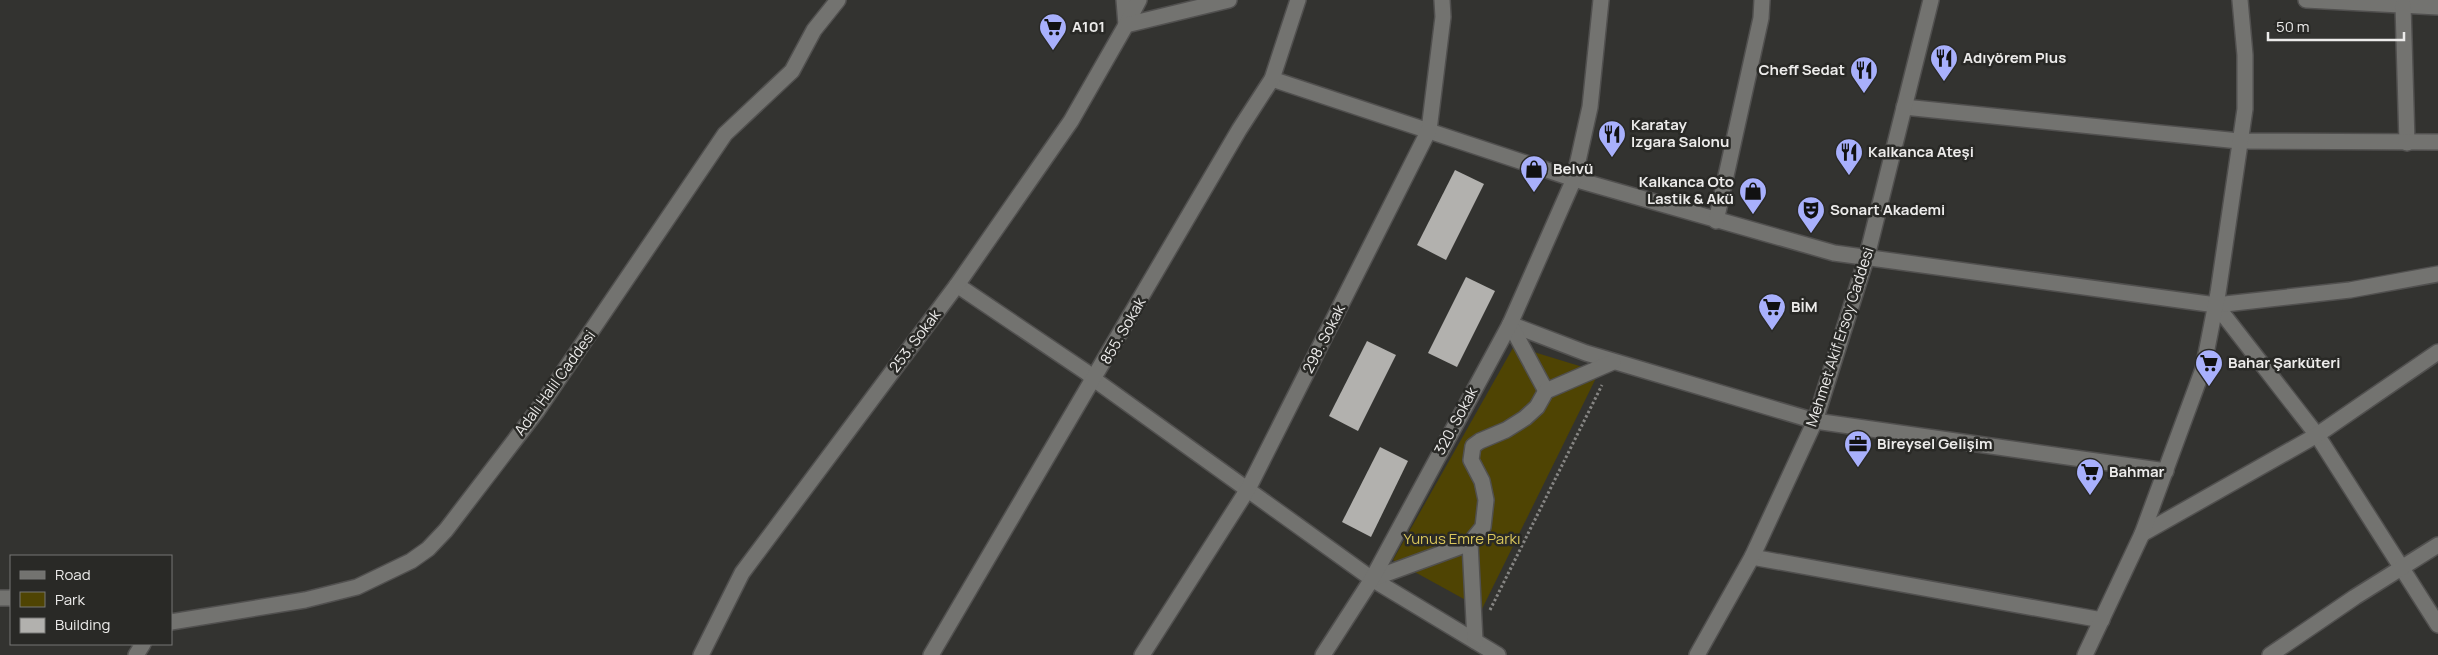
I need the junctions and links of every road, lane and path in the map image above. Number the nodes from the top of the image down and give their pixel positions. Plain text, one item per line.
1 (838, 0) edge
2 (1124, 0) edge
3 (1139, 0) edge
4 (1229, 0) edge
5 (1298, 0) edge
6 (1442, 0) edge
7 (1601, 0) edge
8 (1762, 0) edge
9 (1931, 0) edge
10 (2240, 0) edge
11 (2306, 0) edge
12 (2403, 6) junction
13 (2438, 7) edge
14 (1126, 25) junction
15 (1272, 79) junction
16 (1904, 107) junction
17 (1429, 130) junction
18 (2239, 141) junction
19 (2438, 142) edge
20 (2408, 143) junction
21 (1574, 179) junction
22 (1716, 221) junction
23 (1867, 256) junction
24 (2438, 274) edge
25 (957, 286) junction
26 (2216, 305) junction
27 (1510, 324) junction
28 (2438, 352) edge
29 (1613, 362) junction
30 (1095, 380) junction
31 (1546, 391) junction
32 (1815, 421) junction
33 (1450, 432) junction
34 (2317, 435) junction
35 (1473, 446) junction
36 (2166, 471) junction
37 (1248, 489) junction
38 (2142, 534) junction
39 (1470, 543) junction
40 (2438, 545) edge
41 (1752, 557) junction
42 (2401, 569) junction
43 (1372, 579) junction
44 (1488, 615) dead end
45 (2102, 620) junction
46 (172, 622) edge
47 (2438, 625) edge
48 (1475, 641) junction
49 (701, 655) edge
50 (931, 655) edge
51 (1142, 655) edge
52 (1324, 655) edge
53 (1498, 655) edge
54 (1699, 655) edge
55 (2085, 655) edge
56 (2270, 655) edge

1 - 46 street, Adalı Halil Caddesi
2 - 14 street
3 - 14 street, 253. Sokak
4 - 14 street
5 - 15 street, 855. Sokak
6 - 17 street, 298. Sokak
7 - 21 street, 320. Sokak
8 - 22 street
9 - 16 street, Mehmet Akif Ersoy Caddesi
10 - 18 street
11 - 12 street
12 - 13 street
12 - 20 street
14 - 25 street, 253. Sokak
15 - 17 street
15 - 30 street, 855. Sokak
16 - 18 street
16 - 23 street, Mehmet Akif Ersoy Caddesi
17 - 21 street
17 - 37 street, 298. Sokak
18 - 20 street
18 - 26 street
19 - 20 street
21 - 22 street
21 - 27 street, 320. Sokak
22 - 23 street
23 - 26 street
23 - 32 street, Mehmet Akif Ersoy Caddesi
24 - 26 street
25 - 30 street
25 - 49 street, 253. Sokak
26 - 34 street
26 - 36 street
27 - 29 street
27 - 31 street
27 - 33 street, 320. Sokak
28 - 34 street
29 - 31 street
29 - 32 street
29 - 44 path
30 - 37 street
30 - 50 street, 855. Sokak
31 - 35 street
32 - 36 street
32 - 41 street, Mehmet Akif Ersoy Caddesi
33 - 35 street
33 - 43 street, 320. Sokak
34 - 38 street
34 - 42 street
35 - 39 street
36 - 38 street
37 - 43 street
37 - 51 street, 298. Sokak
38 - 45 street
39 - 43 street
39 - 48 street
40 - 42 street
41 - 45 street
41 - 54 street, Mehmet Akif Ersoy Caddesi
42 - 47 street
42 - 56 street
43 - 48 street
43 - 52 street, 320. Sokak
45 - 55 street
48 - 53 street

